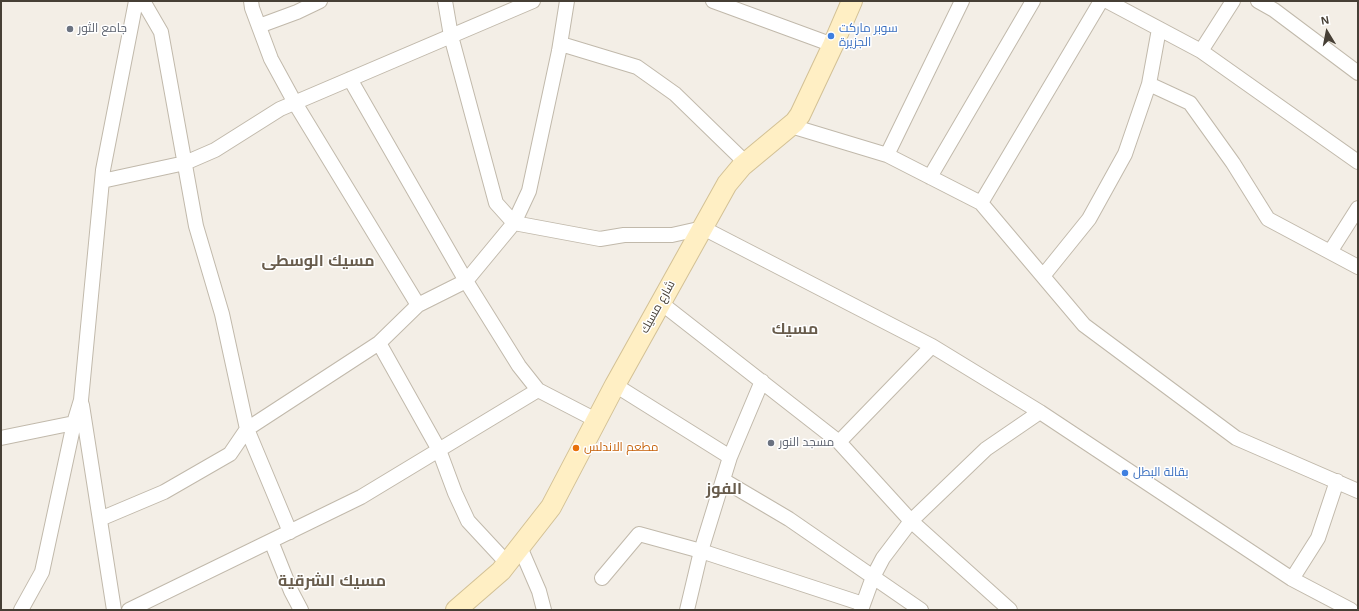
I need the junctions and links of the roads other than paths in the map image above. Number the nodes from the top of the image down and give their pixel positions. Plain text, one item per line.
1 (136, 1) edge
2 (143, 1) edge
3 (251, 1) edge
4 (320, 1) edge
5 (445, 1) edge
6 (533, 1) edge
7 (567, 1) edge
8 (713, 1) edge
9 (852, 1) edge
10 (962, 1) edge
11 (1033, 1) edge
12 (1101, 1) edge
13 (1107, 1) edge
14 (1233, 1) edge
15 (1258, 1) edge
16 (259, 26) junction
17 (1159, 29) junction
18 (451, 36) junction
19 (561, 44) junction
20 (833, 45) junction
21 (1201, 51) junction
22 (1358, 73) edge
23 (350, 79) junction
24 (1149, 84) junction
25 (295, 103) junction
26 (791, 126) junction
27 (887, 155) junction
28 (1358, 162) edge
29 (185, 163) junction
30 (746, 163) junction
31 (930, 177) junction
32 (102, 182) junction
33 (981, 203) junction
34 (1358, 208) edge
35 (514, 223) junction
36 (702, 228) junction
37 (1330, 252) junction
38 (1358, 267) edge
39 (1043, 276) junction
40 (466, 281) junction
41 (661, 303) junction
42 (418, 305) junction
43 (379, 343) junction
44 (932, 346) junction
45 (762, 381) junction
46 (615, 385) junction
47 (538, 390) junction
48 (81, 400) junction
49 (1040, 412) junction
50 (596, 420) junction
51 (74, 423) junction
52 (247, 429) junction
53 (1, 438) edge
54 (839, 442) junction
55 (439, 450) junction
56 (730, 457) junction
57 (723, 480) junction
58 (1337, 481) junction
59 (1358, 490) edge
60 (100, 519) junction
61 (912, 521) junction
62 (290, 532) junction
63 (271, 541) junction
64 (520, 547) junction
65 (701, 551) junction
66 (507, 563) junction
67 (873, 577) junction
68 (602, 578) dead end
69 (1292, 579) junction
70 (467, 606) edge
71 (862, 607) edge
72 (21, 610) edge
73 (114, 610) edge
74 (129, 610) edge
75 (301, 610) edge
76 (544, 610) edge
77 (687, 610) edge
78 (921, 610) edge
79 (1010, 610) edge
80 (1351, 610) edge

1 - 32 street
2 - 29 street
3 - 16 street
4 - 16 street
5 - 18 street
6 - 18 street
7 - 19 street
8 - 20 street
9 - 20 street, شارع مسيك
10 - 27 street
11 - 31 street
12 - 33 street
13 - 17 street
14 - 21 street
15 - 22 street
16 - 25 street
17 - 21 street
17 - 24 street
18 - 23 street
18 - 35 street
19 - 30 street
19 - 35 street
20 - 26 street, شارع مسيك
21 - 28 street
23 - 25 street
23 - 40 street
24 - 37 street
24 - 39 street
25 - 29 street
25 - 42 street
26 - 27 street
26 - 30 street, شارع مسيك
27 - 31 street
29 - 32 street
29 - 52 street
30 - 36 street, شارع مسيك
31 - 33 street
32 - 48 street
33 - 39 street
34 - 37 street
35 - 36 street
35 - 40 street
36 - 41 street, شارع مسيك
36 - 44 street
37 - 38 street
39 - 58 street
40 - 42 street
40 - 47 street
41 - 45 street
41 - 46 street, شارع مسيك
42 - 43 street
43 - 52 street
43 - 55 street
44 - 49 street
44 - 54 street
45 - 54 street
45 - 56 street
46 - 50 street, شارع مسيك
46 - 56 street
47 - 50 street
47 - 55 street
48 - 51 street
48 - 60 street
49 - 61 street
49 - 69 street
50 - 64 street, شارع مسيك
51 - 53 street
51 - 72 street
52 - 60 street
52 - 62 street
54 - 61 street
55 - 62 street
55 - 66 street
56 - 57 street
57 - 65 street
57 - 67 street
58 - 59 street
58 - 69 street
60 - 73 street
61 - 67 street
61 - 79 street
62 - 63 street
63 - 74 street
63 - 75 street
64 - 66 street, شارع مسيك
64 - 76 street
65 - 68 street
65 - 71 street
65 - 77 street
66 - 70 street, شارع مسيك
67 - 71 street
67 - 78 street
69 - 80 street

